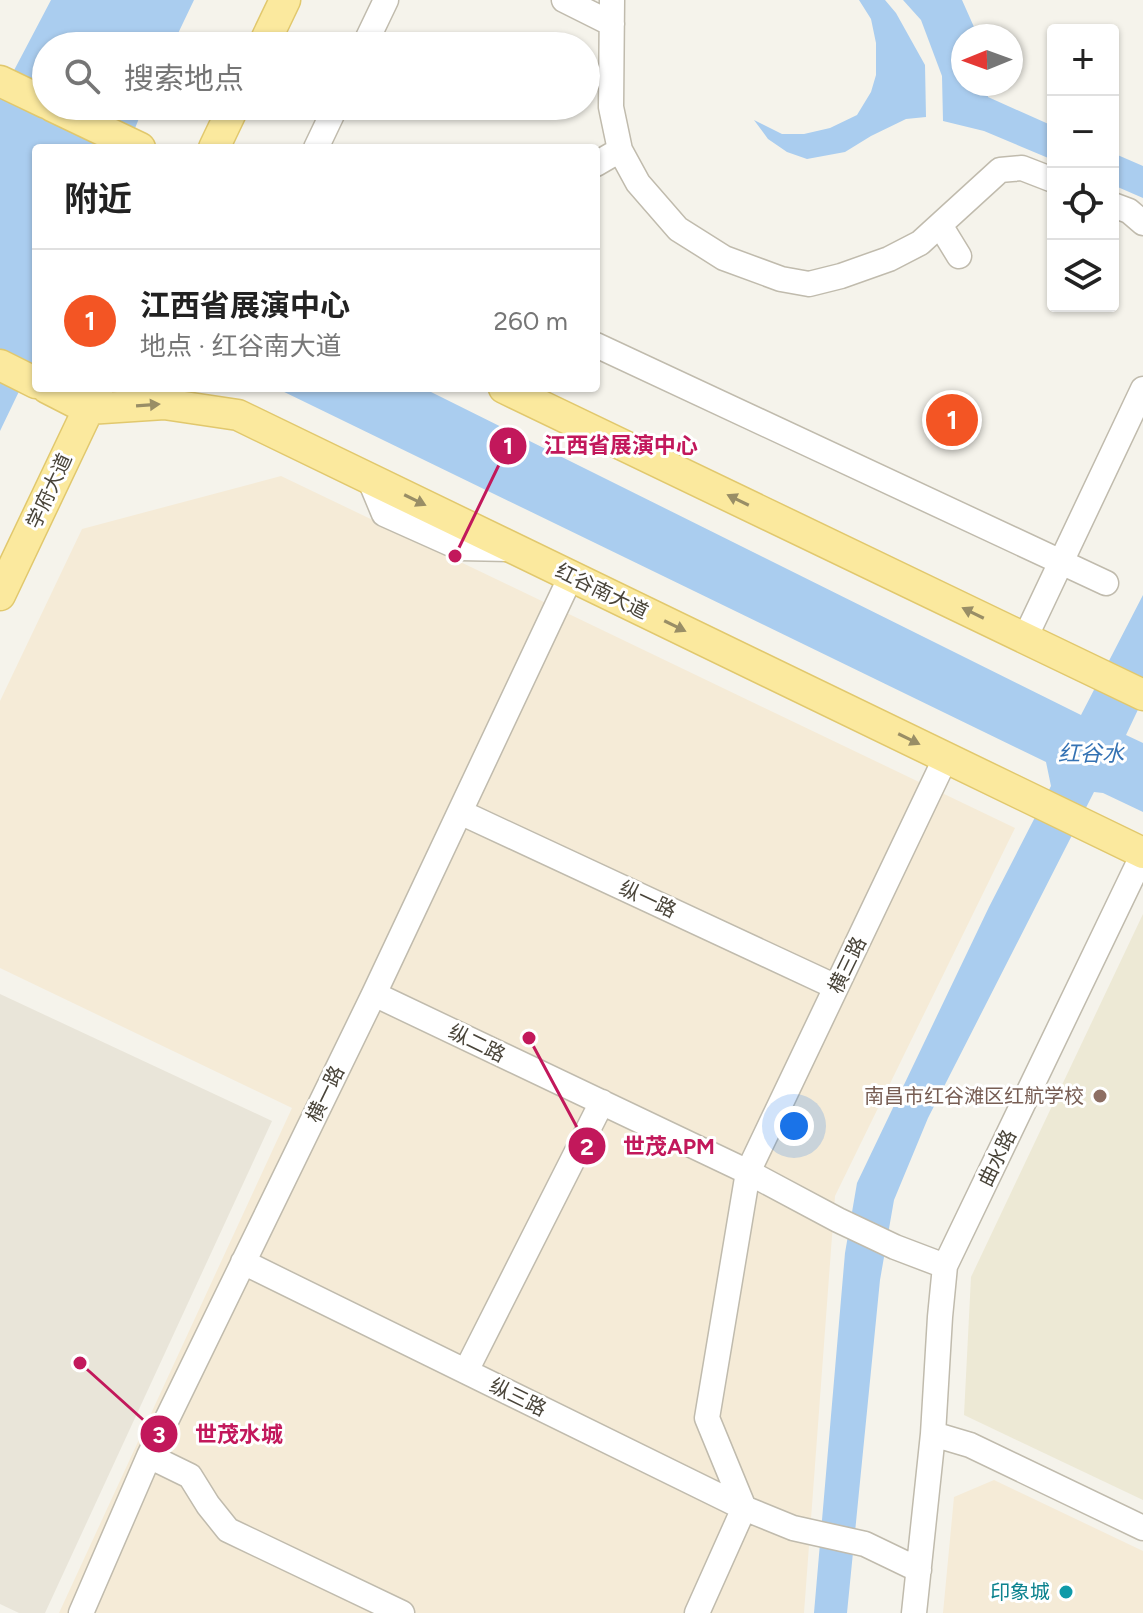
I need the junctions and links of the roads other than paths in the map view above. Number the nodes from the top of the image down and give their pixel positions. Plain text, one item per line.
1 (285, 0) edge
2 (386, 0) edge
3 (564, 0) edge
4 (612, 12) edge
5 (270, 32) edge
6 (371, 32) edge
7 (0, 81) edge
8 (32, 96) edge
9 (81, 120) edge
10 (227, 120) edge
11 (329, 120) edge
12 (132, 144) edge
13 (216, 144) edge
14 (318, 144) edge
15 (620, 150) junction
16 (600, 162) edge
17 (1047, 178) edge
18 (1119, 207) edge
19 (1143, 223) edge
20 (940, 225) junction
21 (959, 256) dead end
22 (600, 347) edge
23 (0, 365) edge
24 (32, 381) edge
25 (1143, 389) edge
26 (65, 392) edge
27 (512, 392) edge
28 (93, 398) edge
29 (1061, 562) junction
30 (571, 576) junction
31 (1106, 583) dead end
32 (0, 595) edge
33 (1025, 638) junction
34 (1143, 695) edge
35 (946, 757) junction
36 (460, 812) junction
37 (1143, 853) edge
38 (836, 987) junction
39 (374, 994) junction
40 (602, 1102) junction
41 (748, 1172) junction
42 (243, 1262) junction
43 (945, 1266) junction
44 (466, 1371) junction
45 (933, 1434) junction
46 (149, 1456) junction
47 (744, 1508) junction
48 (1143, 1528) edge
49 (919, 1570) junction
50 (81, 1613) edge
51 (402, 1613) edge
52 (697, 1613) edge
53 (914, 1613) edge

1 - 5 main road
2 - 6 street
3 - 4 street
4 - 15 street
7 - 8 main road
9 - 12 main road
10 - 13 main road
11 - 14 street
15 - 16 street
15 - 20 street
17 - 20 street
18 - 19 street
20 - 21 street
22 - 29 street
23 - 24 main road
25 - 29 street
26 - 28 main road
33 -> 27 main road
28 -> 30 main road, 红谷南大道
28 - 32 main road, 学府大道
29 - 31 street
29 - 33 street
30 -> 35 main road, 红谷南大道
30 - 36 street, 横一路
33 - 34 main road
35 - 37 main road, 红谷南大道
35 - 38 street, 横三路
36 - 38 street, 纵一路
36 - 39 street, 横一路
37 - 43 street, 曲水路
38 - 41 street, 横三路
39 - 40 street, 纵二路
39 - 42 street, 横一路
40 - 41 street, 纵二路
40 - 44 street
41 - 43 street, 纵二路
41 - 47 street, 横三路
42 - 44 street, 纵三路
42 - 46 street, 横一路
43 - 45 street, 曲水路
44 - 47 street, 纵三路
45 - 48 street
45 - 49 street, 曲水路
46 - 50 street, 横一路
46 - 51 street
47 - 49 street, 纵三路
47 - 52 street
49 - 53 street, 曲水路

